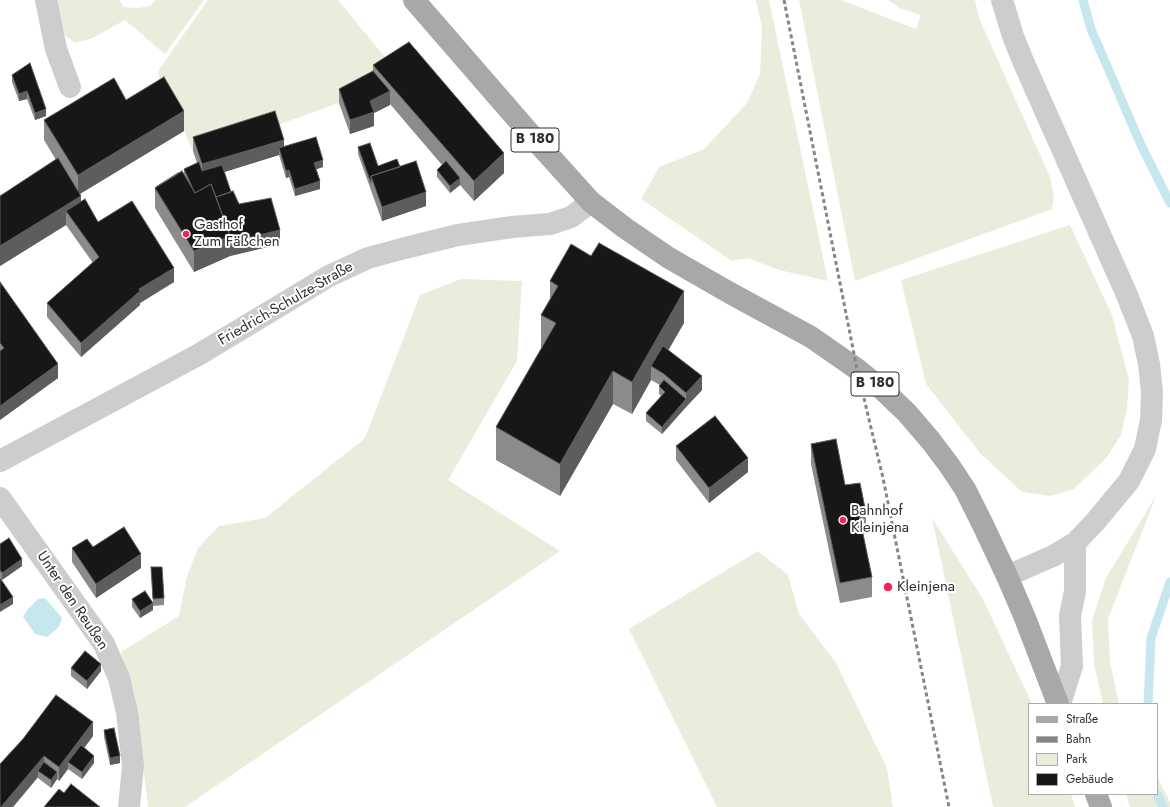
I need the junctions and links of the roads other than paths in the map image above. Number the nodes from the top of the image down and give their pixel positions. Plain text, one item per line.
1 (46, 0) edge
2 (414, 0) edge
3 (1002, 0) edge
4 (70, 87) dead end
5 (591, 202) junction
6 (0, 461) edge
7 (0, 498) edge
8 (1075, 542) junction
9 (1007, 576) junction
10 (1059, 703) edge
11 (1059, 703) edge
12 (1096, 795) edge
13 (130, 807) edge
14 (1101, 807) edge

1 - 4 street
2 - 5 main road, B 180
3 - 8 street
5 - 6 street, Friedrich-Schulze-Straße
5 - 9 main road, B 180
7 - 13 street, Unter den Reußen
8 - 9 street
8 - 10 street
9 - 11 main road, B 180
12 - 14 main road

